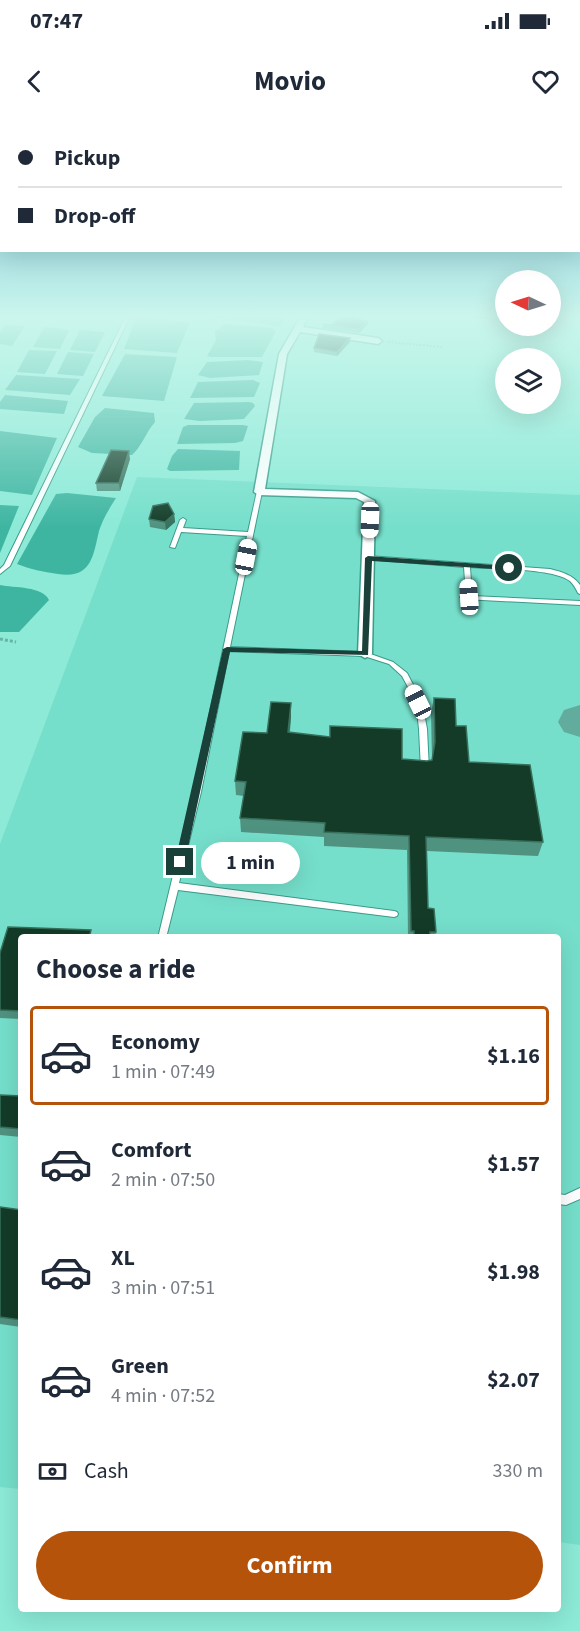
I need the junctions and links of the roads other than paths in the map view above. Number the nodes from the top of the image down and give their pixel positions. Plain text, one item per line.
1 (96, 387) edge
2 (277, 387) edge
3 (258, 492) junction
4 (183, 520) dead end
5 (179, 530) junction
6 (250, 534) junction
7 (173, 547) dead end
8 (368, 558) junction
9 (467, 565) junction
10 (0, 572) edge
11 (580, 592) edge
12 (580, 603) edge
13 (227, 649) junction
14 (365, 654) junction
15 (425, 770) edge
16 (174, 886) junction
17 (394, 914) dead end
18 (163, 934) edge
19 (580, 1193) edge
20 (561, 1199) edge

1 - 10 lane
2 - 3 street
3 - 6 lane
3 - 8 street
4 - 5 lane
5 - 6 lane
5 - 7 lane
6 - 13 lane
8 - 9 lane
8 - 14 street
9 - 11 lane
9 - 12 lane
13 - 14 lane
13 - 16 lane
14 - 15 lane
16 - 17 lane
16 - 18 lane
19 - 20 lane

